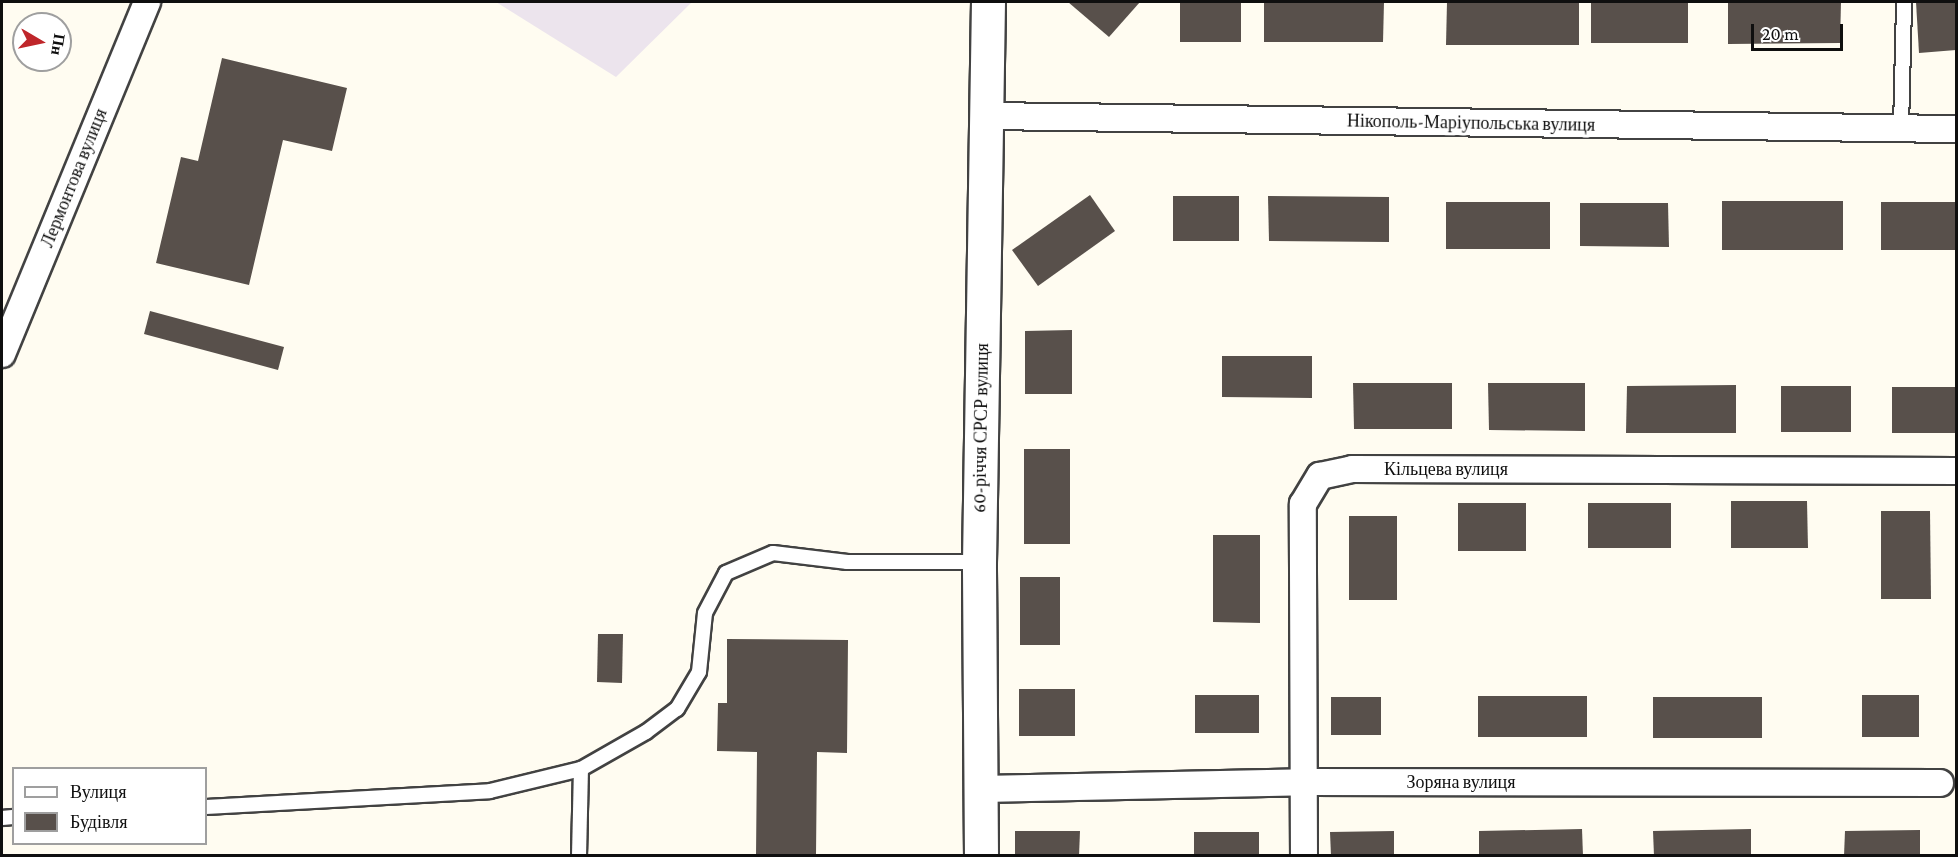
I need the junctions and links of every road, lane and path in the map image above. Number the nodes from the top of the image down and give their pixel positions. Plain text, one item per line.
1 (147, 2) edge
2 (988, 2) edge
3 (1904, 2) edge
4 (986, 116) junction
5 (1900, 128) junction
6 (1956, 129) edge
7 (2, 354) edge
8 (1956, 471) edge
9 (980, 562) junction
10 (581, 769) junction
11 (1304, 782) junction
12 (1940, 783) dead end
13 (982, 789) junction
14 (207, 807) edge
15 (579, 855) edge
16 (981, 855) edge
17 (1304, 855) edge

1 - 7 street, Лермонтова вулиця
2 - 4 street, 60-річчя СРСР вулиця
3 - 5 lane
4 - 5 street, Нікополь-Маріупольська вулиця
4 - 9 street, 60-річчя СРСР вулиця
5 - 6 street, Нікополь-Маріупольська вулиця
8 - 11 street, Кільцева вулиця
9 - 10 lane
9 - 13 street, 60-річчя СРСР вулиця
10 - 14 lane
10 - 15 lane
11 - 12 street, Зоряна вулиця
11 - 13 street, Зоряна вулиця
11 - 17 street, Кільцева вулиця
13 - 16 street, 60-річчя СРСР вулиця

